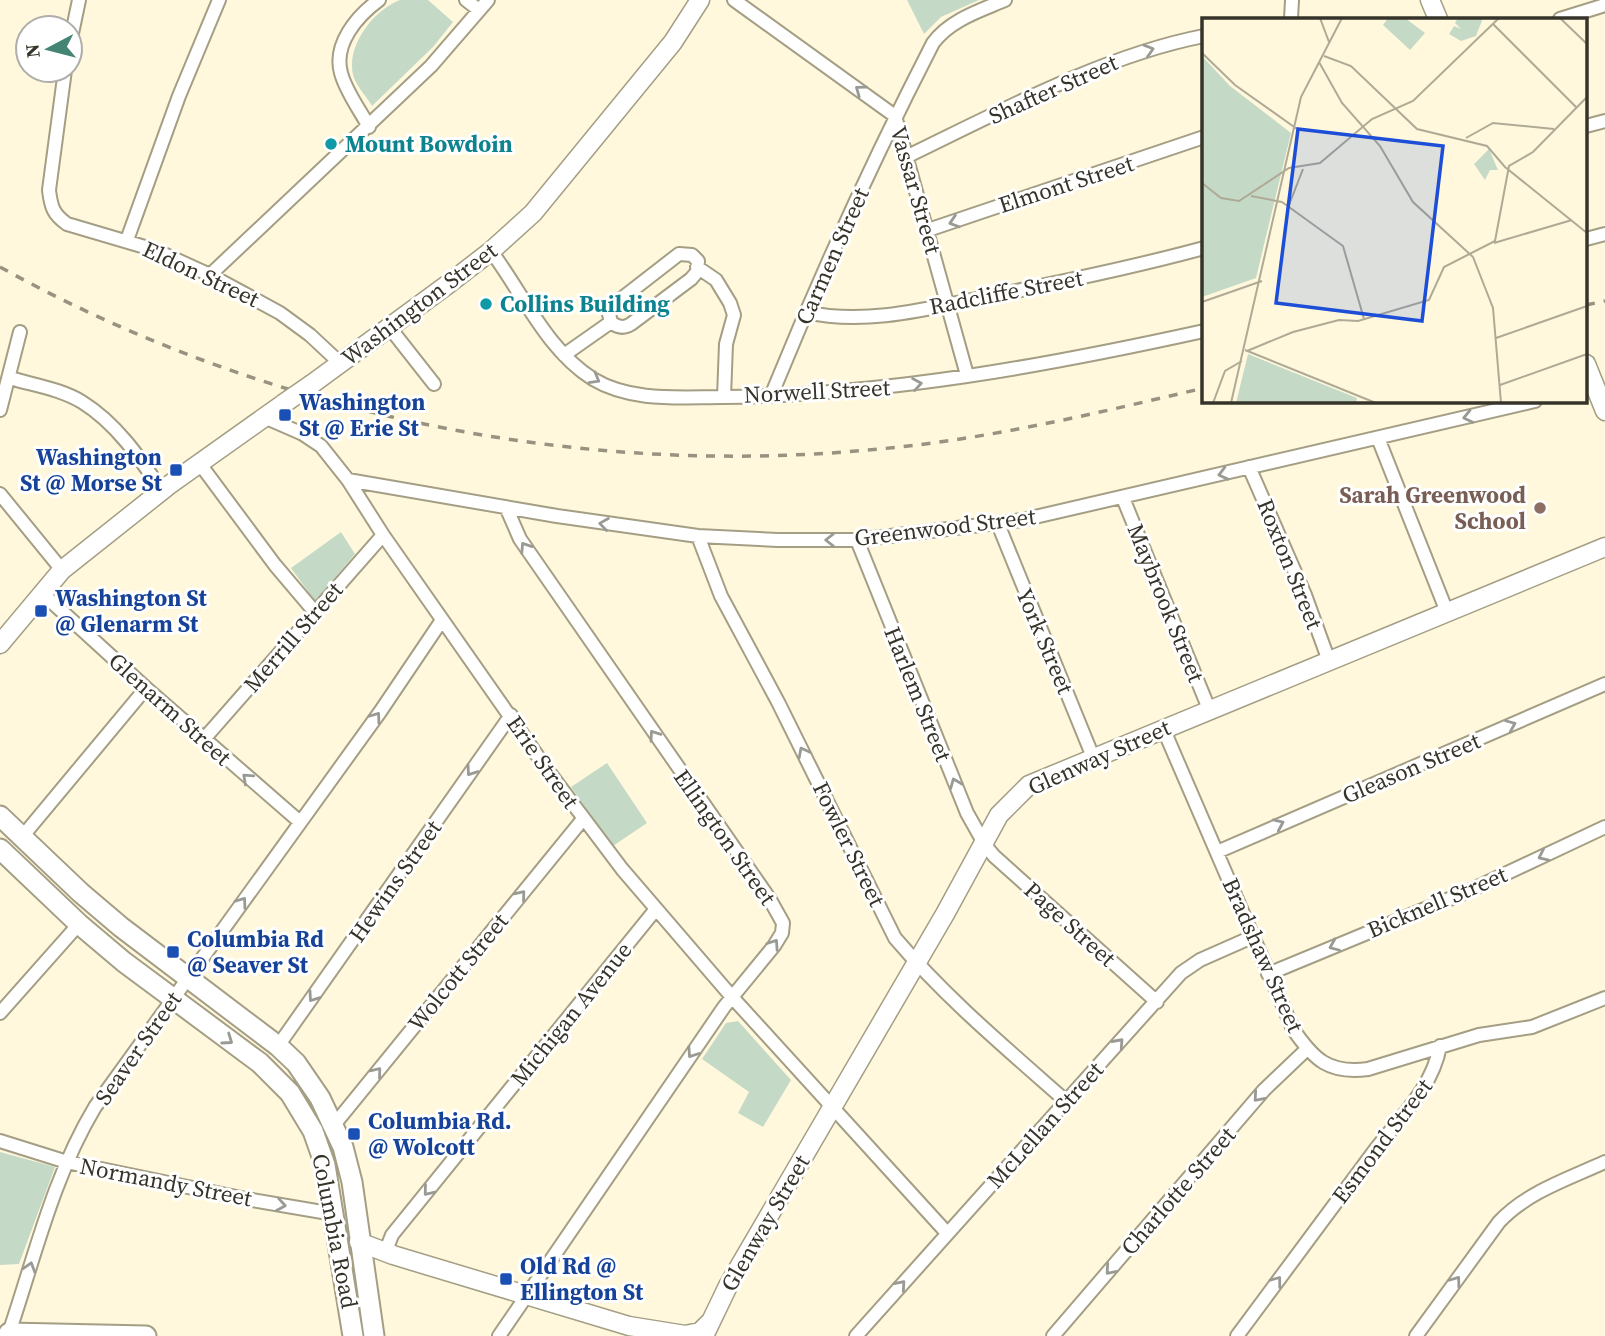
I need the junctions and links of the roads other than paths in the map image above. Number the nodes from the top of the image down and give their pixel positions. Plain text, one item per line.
1 (219, 0) edge
2 (379, 0) edge
3 (466, 0) edge
4 (700, 0) edge
5 (734, 0) edge
6 (1005, 0) edge
7 (1292, 0) edge
8 (1430, 0) edge
9 (484, 5) edge
10 (1605, 5) edge
11 (1291, 18) edge
12 (1438, 18) edge
13 (1563, 18) edge
14 (1202, 37) edge
15 (63, 84) edge
16 (895, 116) junction
17 (1605, 121) edge
18 (1588, 125) edge
19 (369, 127) junction
20 (1202, 138) edge
21 (908, 156) junction
22 (928, 230) junction
23 (1605, 234) edge
24 (1588, 238) edge
25 (127, 240) junction
26 (1202, 248) edge
27 (491, 251) junction
28 (698, 267) junction
29 (210, 275) junction
30 (948, 304) junction
31 (806, 312) junction
32 (611, 322) junction
33 (390, 328) junction
34 (1202, 331) edge
35 (20, 332) dead end
36 (564, 355) junction
37 (340, 363) junction
38 (1588, 368) edge
39 (967, 375) junction
40 (10, 378) junction
41 (434, 384) dead end
42 (771, 396) junction
43 (724, 397) junction
44 (1599, 398) edge
45 (1531, 402) edge
46 (0, 410) edge
47 (264, 417) junction
48 (1378, 438) junction
49 (200, 464) junction
50 (1250, 467) junction
51 (348, 480) junction
52 (162, 491) junction
53 (0, 494) edge
54 (1123, 498) junction
55 (506, 507) junction
56 (998, 524) junction
57 (383, 535) junction
58 (698, 536) junction
59 (857, 540) junction
60 (1605, 547) edge
61 (62, 570) junction
62 (43, 594) junction
63 (314, 611) junction
64 (1447, 612) junction
65 (442, 620) junction
66 (0, 644) edge
67 (1329, 661) junction
68 (1605, 684) edge
69 (146, 688) junction
70 (1209, 709) junction
71 (511, 715) junction
72 (1163, 728) junction
73 (204, 739) junction
74 (1093, 757) junction
75 (0, 816) edge
76 (583, 819) junction
77 (300, 822) junction
78 (1605, 827) edge
79 (22, 837) junction
80 (985, 845) junction
81 (0, 849) edge
82 (1217, 852) junction
83 (656, 909) junction
84 (79, 923) junction
85 (1252, 937) junction
86 (916, 962) junction
87 (1268, 974) junction
88 (188, 977) junction
89 (732, 997) junction
90 (1605, 998) edge
91 (173, 1000) junction
92 (1157, 1002) junction
93 (0, 1013) edge
94 (278, 1046) junction
95 (1440, 1046) junction
96 (1307, 1049) junction
97 (1066, 1102) junction
98 (832, 1107) junction
99 (334, 1125) junction
100 (0, 1141) edge
101 (67, 1162) junction
102 (1605, 1162) edge
103 (334, 1214) junction
104 (947, 1233) junction
105 (359, 1242) junction
106 (389, 1254) junction
107 (526, 1296) junction
108 (629, 1326) junction
109 (706, 1330) edge
110 (7, 1334) edge
111 (146, 1336) edge
112 (353, 1336) edge
113 (374, 1336) edge
114 (499, 1336) edge
115 (648, 1336) edge
116 (856, 1336) edge
117 (1053, 1336) edge
118 (1237, 1336) edge
119 (1416, 1336) edge

1 - 25 street
2 - 19 street
3 - 9 street
4 - 27 street, Washington Street
16 -> 5 street, Vassar Street
6 - 16 street, Carmen Street
7 - 11 street
8 - 12 street
9 - 19 street
10 - 13 street
21 -> 14 street, Shafter Street
15 - 25 street, Eldon Street
16 - 21 street, Vassar Street
16 - 31 street, Carmen Street
17 - 18 street
19 - 29 street
20 -> 22 street, Elmont Street
21 - 22 street, Vassar Street
22 - 30 street, Vassar Street
23 - 24 street
25 - 29 street, Eldon Street
26 - 30 street, Radcliffe Street
27 - 33 street, Washington Street
27 - 36 street, Norwell Street
28 - 32 street
28 - 32 street
28 - 43 street
29 - 37 street, Eldon Street
30 - 31 street, Radcliffe Street
30 - 39 street, Vassar Street
31 - 42 street, Carmen Street
32 - 36 street
33 - 37 street, Washington Street
33 - 41 street
34 - 39 street, Norwell Street
35 - 40 street
36 -> 43 street, Norwell Street
37 - 47 street, Washington Street, bridge
38 - 44 street
42 -> 39 street, Norwell Street
40 - 46 street
40 - 52 street
42 - 43 street, Norwell Street
45 -> 48 street, Greenwood Street
47 - 49 street, Washington Street
47 - 51 street, Erie Street
48 - 50 street, Greenwood Street
48 - 64 street
49 - 52 street, Washington Street
49 - 63 street
50 -> 54 street, Greenwood Street
50 - 67 street, Roxton Street
51 - 55 street, Greenwood Street
51 - 57 street, Erie Street
52 - 61 street, Washington Street
53 - 61 street
54 - 56 street, Greenwood Street
54 - 70 street, Maybrook Street
58 -> 55 street, Greenwood Street
89 -> 55 street, Ellington Street
56 - 59 street, Greenwood Street
56 - 74 street, York Street
57 - 63 street, Merrill Street
57 - 65 street, Erie Street
59 -> 58 street, Greenwood Street
86 -> 58 street, Fowler Street
80 -> 59 street, Harlem Street
60 - 64 street, Glenway Street
61 - 62 street, Washington Street
62 - 66 street, Washington Street
62 - 69 street, Glenarm Street
63 - 73 street, Merrill Street
64 - 67 street, Glenway Street
65 - 71 street, Erie Street
77 -> 65 street, Seaver Street
67 - 70 street, Glenway Street
82 -> 68 street, Gleason Street
69 - 73 street, Glenarm Street
69 - 79 street
70 - 72 street, Glenway Street
71 - 76 street, Erie Street
71 -> 94 street, Hewins Street
72 - 74 street, Glenway Street
72 - 82 street, Bradshaw Street
77 -> 73 street, Glenarm Street
74 - 80 street, Glenway Street
75 - 79 main road, Columbia Road
76 - 83 street, Erie Street
99 -> 76 street, Wolcott Street
88 -> 77 street, Seaver Street
78 -> 87 street, Bicknell Street
79 - 88 main road, Columbia Road
80 - 86 street, Glenway Street
80 - 92 street, Page Street
81 - 84 main road, Columbia Road
82 - 85 street, Bradshaw Street
83 - 89 street, Erie Street
83 -> 106 street, Michigan Avenue
84 - 91 main road, Columbia Road
84 - 93 street
85 - 87 street, Bradshaw Street
85 - 92 street, McLellan Street
86 - 97 street, Fowler Street
86 - 98 street, Glenway Street
87 - 96 street, Bradshaw Street
88 - 91 street, Seaver Street
88 - 94 main road, Columbia Road
89 - 98 street, Erie Street
89 -> 107 street, Ellington Street
90 - 95 street
91 - 101 street, Seaver Street
91 -> 103 main road, Columbia Road
97 -> 92 street, McLellan Street
94 - 99 main road, Columbia Road
95 - 96 street, Bradshaw Street
118 -> 95 street, Esmond Street
96 -> 117 street, Charlotte Street
97 - 104 street, McLellan Street
98 - 104 street, Erie Street
98 - 109 street, Glenway Street
99 - 105 main road, Columbia Road
100 - 101 street, Normandy Street
101 -> 103 street, Normandy Street
110 -> 101 street, Seaver Street
119 -> 102 street
103 - 112 main road, Columbia Road
116 -> 104 street, McLellan Street
105 - 106 street
105 - 113 main road, Columbia Road
106 - 107 street
107 - 108 street
107 - 114 street, Ellington Street
108 - 109 street
108 - 115 street
110 - 111 main road

